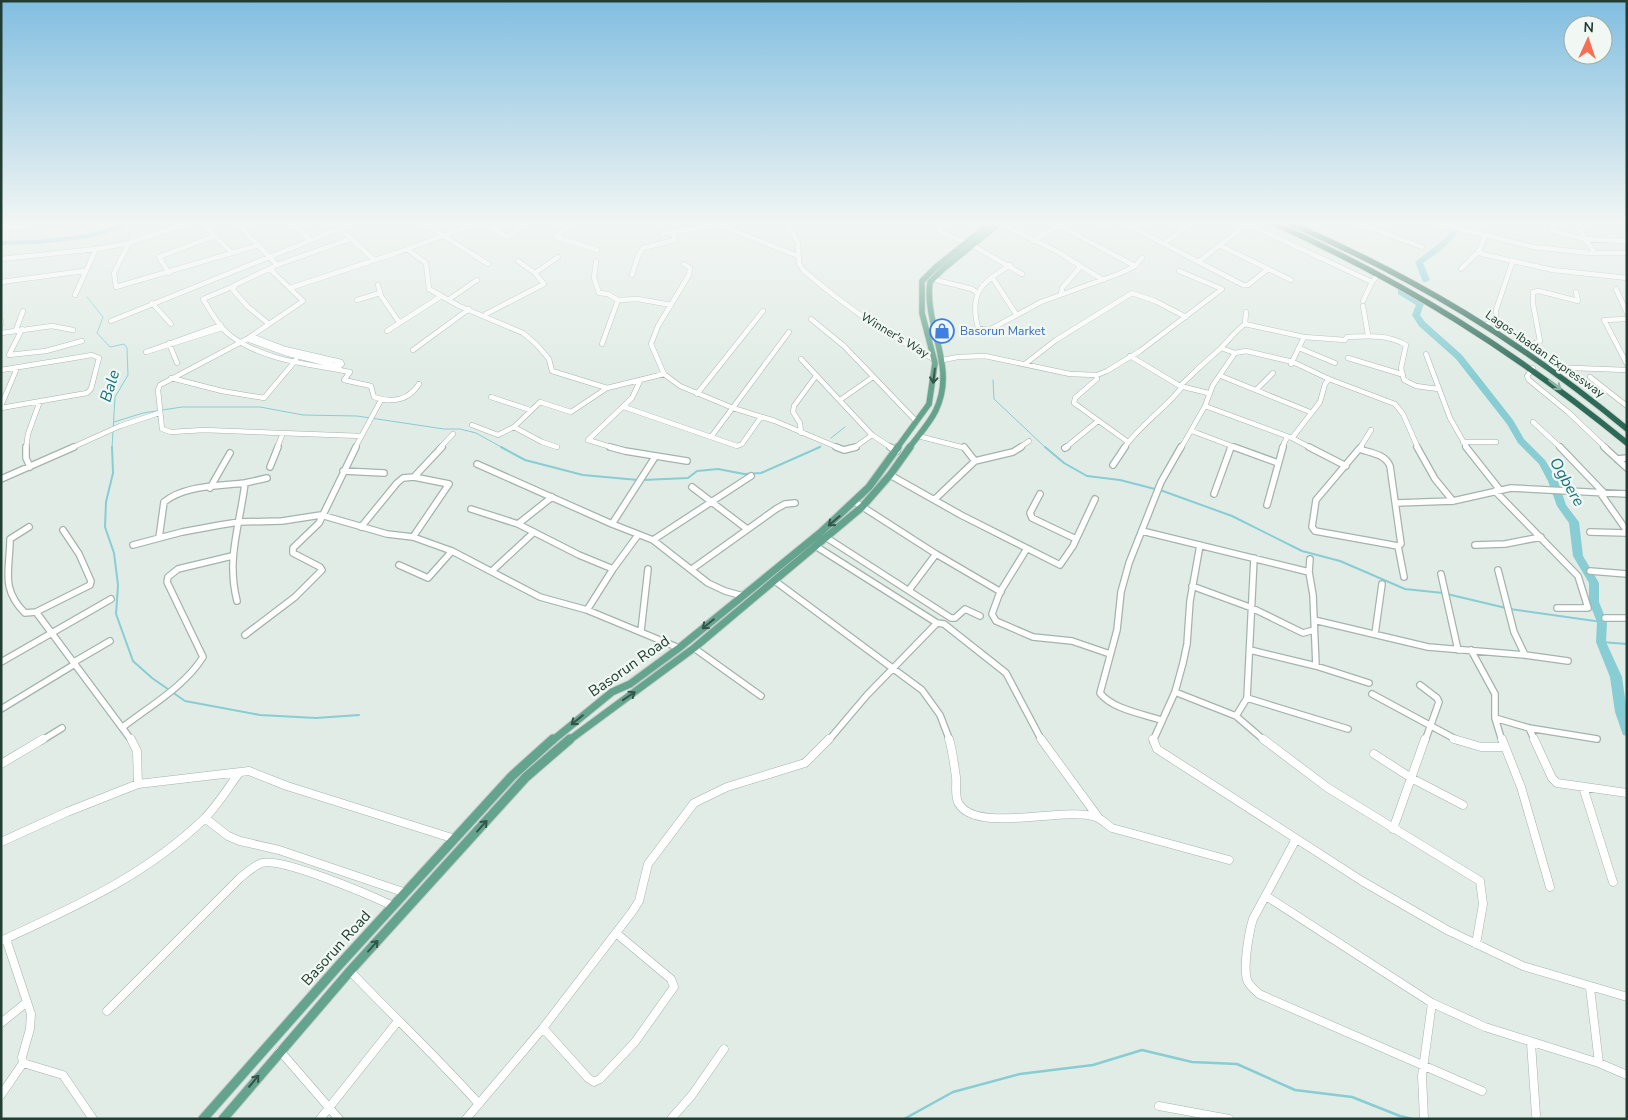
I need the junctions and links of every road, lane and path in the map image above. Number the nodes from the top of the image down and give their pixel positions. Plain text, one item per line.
1 (59, 274) edge
2 (83, 274) edge
3 (114, 274) edge
4 (164, 274) edge
5 (223, 274) edge
6 (257, 274) edge
7 (276, 274) edge
8 (331, 274) edge
9 (427, 274) edge
10 (536, 274) edge
11 (593, 274) edge
12 (689, 274) edge
13 (807, 274) edge
14 (931, 274) edge
15 (935, 274) edge
16 (996, 274) edge
17 (1074, 274) edge
18 (1094, 274) edge
19 (1116, 274) edge
20 (1189, 274) edge
21 (1223, 274) edge
22 (1261, 274) edge
23 (1279, 274) edge
24 (1356, 274) edge
25 (1377, 274) edge
26 (1381, 274) edge
27 (1396, 274) edge
28 (1508, 274) edge
29 (1583, 274) edge
30 (992, 277) junction
31 (1627, 278) edge
32 (932, 279) junction
33 (477, 280) dead end
34 (1103, 280) junction
35 (1291, 280) dead end
36 (1, 282) edge
37 (1372, 282) junction
38 (378, 285) dead end
39 (234, 286) junction
40 (290, 288) junction
41 (1616, 289) dead end
42 (976, 292) junction
43 (1576, 292) dead end
44 (380, 293) junction
45 (75, 294) dead end
46 (1062, 294) junction
47 (440, 297) junction
48 (357, 300) dead end
49 (448, 300) junction
50 (618, 300) junction
51 (152, 303) junction
52 (670, 305) junction
53 (469, 309) junction
54 (23, 311) dead end
55 (763, 311) dead end
56 (1246, 312) dead end
57 (1627, 313) edge
58 (486, 314) junction
59 (1016, 314) junction
60 (1186, 317) junction
61 (1627, 318) edge
62 (1, 320) edge
63 (811, 320) dead end
64 (111, 321) dead end
65 (399, 322) junction
66 (1, 324) edge
67 (171, 324) dead end
68 (269, 324) junction
69 (1246, 324) junction
70 (1485, 325) junction
71 (222, 326) junction
72 (22, 329) junction
73 (16, 330) junction
74 (73, 330) dead end
75 (387, 331) dead end
76 (789, 332) dead end
77 (1, 333) edge
78 (1368, 335) junction
79 (1304, 337) junction
80 (249, 338) junction
81 (82, 341) dead end
82 (241, 342) junction
83 (602, 344) dead end
84 (1221, 348) junction
85 (1298, 348) junction
86 (1522, 349) junction
87 (413, 350) dead end
88 (1235, 353) junction
89 (1426, 354) dead end
90 (1130, 356) junction
91 (1348, 358) dead end
92 (801, 359) dead end
93 (938, 359) junction
94 (296, 360) junction
95 (177, 363) dead end
96 (1292, 363) junction
97 (1335, 363) dead end
98 (1025, 364) junction
99 (1627, 364) edge
100 (1547, 367) junction
101 (17, 368) junction
102 (1533, 368) junction
103 (1, 370) edge
104 (1627, 370) edge
105 (1274, 373) dead end
106 (664, 374) junction
107 (1401, 374) junction
108 (1096, 375) junction
109 (816, 376) junction
110 (1221, 376) junction
111 (1590, 377) dead end
112 (172, 378) junction
113 (873, 378) junction
114 (1329, 379) junction
115 (640, 382) junction
116 (419, 384) dead end
117 (1182, 386) junction
118 (607, 388) junction
119 (1438, 389) junction
120 (1256, 390) junction
121 (1208, 393) junction
122 (697, 394) junction
123 (491, 397) dead end
124 (381, 400) junction
125 (840, 400) junction
126 (40, 401) junction
127 (1205, 406) junction
128 (1627, 406) edge
129 (1, 407) edge
130 (624, 407) junction
131 (733, 408) junction
132 (159, 410) junction
133 (530, 410) junction
134 (1310, 412) junction
135 (761, 417) junction
136 (1098, 421) junction
137 (918, 422) junction
138 (1533, 422) dead end
139 (1620, 422) junction
140 (1627, 422) edge
141 (472, 425) dead end
142 (514, 427) junction
143 (1627, 429) edge
144 (1371, 430) dead end
145 (1192, 431) junction
146 (801, 432) junction
147 (283, 433) junction
148 (453, 434) dead end
149 (872, 435) junction
150 (361, 436) junction
151 (918, 436) junction
152 (710, 437) junction
153 (1290, 438) junction
154 (1029, 441) dead end
155 (1128, 442) junction
156 (1463, 442) junction
157 (1496, 442) dead end
158 (1627, 443) edge
159 (1231, 446) junction
160 (557, 447) dead end
161 (1065, 448) dead end
162 (1359, 449) junction
163 (897, 451) junction
164 (230, 453) dead end
165 (655, 457) junction
166 (1627, 458) edge
167 (1617, 459) junction
168 (687, 461) dead end
169 (974, 461) junction
170 (477, 464) dead end
171 (1278, 464) junction
172 (1113, 465) dead end
173 (1346, 466) junction
174 (30, 467) junction
175 (270, 467) dead end
176 (1627, 468) edge
177 (344, 471) junction
178 (384, 473) dead end
179 (890, 475) junction
180 (751, 476) dead end
181 (414, 477) junction
182 (266, 478) dead end
183 (1, 479) edge
184 (245, 483) junction
185 (692, 486) dead end
186 (210, 488) junction
187 (1498, 490) junction
188 (1040, 494) dead end
189 (1214, 494) dead end
190 (1603, 494) junction
191 (1627, 494) edge
192 (552, 497) junction
193 (935, 499) junction
194 (1095, 499) dead end
195 (713, 502) junction
196 (795, 502) dead end
197 (1454, 502) junction
198 (1396, 503) junction
199 (859, 505) junction
200 (1267, 505) dead end
201 (470, 509) dead end
202 (321, 515) junction
203 (239, 522) junction
204 (518, 524) junction
205 (612, 524) junction
206 (29, 527) dead end
207 (361, 527) junction
208 (747, 528) junction
209 (63, 530) dead end
210 (1142, 530) junction
211 (534, 532) junction
212 (1590, 532) dead end
213 (1627, 532) edge
214 (638, 535) junction
215 (413, 537) junction
216 (1540, 537) junction
217 (159, 538) junction
218 (827, 538) junction
219 (1076, 539) junction
220 (654, 540) junction
221 (133, 545) dead end
222 (1200, 545) junction
223 (1475, 545) dead end
224 (817, 546) junction
225 (1398, 546) junction
226 (1026, 550) junction
227 (452, 551) junction
228 (936, 554) junction
229 (232, 556) junction
230 (1254, 558) junction
231 (1310, 559) dead end
232 (399, 565) dead end
233 (613, 569) junction
234 (648, 569) dead end
235 (692, 569) junction
236 (1498, 570) dead end
237 (492, 571) junction
238 (1590, 571) dead end
239 (1309, 572) junction
240 (1441, 574) dead end
241 (1627, 574) edge
242 (1404, 577) dead end
243 (3, 578) edge
244 (775, 581) junction
245 (1382, 584) dead end
246 (1192, 586) junction
247 (909, 590) junction
248 (1001, 592) junction
249 (743, 596) junction
250 (111, 599) dead end
251 (237, 601) dead end
252 (1252, 608) junction
253 (1558, 608) dead end
254 (587, 610) junction
255 (36, 612) junction
256 (980, 616) dead end
257 (1605, 618) dead end
258 (1627, 618) edge
259 (1314, 620) junction
260 (937, 623) junction
261 (1314, 630) junction
262 (641, 631) junction
263 (51, 632) junction
264 (1375, 634) junction
265 (245, 635) dead end
266 (110, 641) dead end
267 (679, 648) junction
268 (694, 648) junction
269 (1250, 650) junction
270 (1458, 650) junction
271 (1470, 650) junction
272 (1110, 654) junction
273 (1525, 655) junction
274 (1568, 661) dead end
275 (1, 662) edge
276 (75, 663) junction
277 (1316, 666) junction
278 (893, 669) junction
279 (1369, 684) dead end
280 (1420, 685) dead end
281 (1175, 692) junction
282 (1372, 694) dead end
283 (761, 696) dead end
284 (1247, 698) junction
285 (1, 709) edge
286 (1236, 716) junction
287 (1495, 718) junction
288 (1161, 720) junction
289 (1430, 726) junction
290 (123, 727) junction
291 (62, 728) dead end
292 (1530, 728) junction
293 (1348, 729) dead end
294 (1597, 739) dead end
295 (1504, 747) junction
296 (1374, 754) dead end
297 (1, 764) edge
298 (239, 773) junction
299 (1412, 779) junction
300 (138, 784) junction
301 (1583, 787) junction
302 (1627, 792) edge
303 (1463, 805) dead end
304 (205, 818) junction
305 (1098, 818) junction
306 (1393, 829) junction
307 (455, 839) junction
308 (1296, 839) junction
309 (1, 842) edge
310 (1229, 860) dead end
311 (1613, 882) dead end
312 (1550, 887) dead end
313 (406, 893) junction
314 (1266, 896) junction
315 (393, 906) junction
316 (616, 933) junction
317 (4, 940) edge
318 (1476, 944) junction
319 (350, 971) junction
320 (1590, 988) junction
321 (1627, 997) edge
322 (27, 1002) junction
323 (1432, 1003) junction
324 (107, 1011) dead end
325 (398, 1022) junction
326 (1, 1023) edge
327 (543, 1028) junction
328 (1531, 1042) junction
329 (724, 1049) dead end
330 (280, 1051) junction
331 (1598, 1062) junction
332 (23, 1064) junction
333 (1424, 1067) junction
334 (1627, 1075) edge
335 (1482, 1091) dead end
336 (1, 1096) edge
337 (479, 1104) junction
338 (1159, 1106) dead end
339 (328, 1108) junction
340 (1536, 1115) dead end
341 (1424, 1118) edge
342 (93, 1119) edge
343 (203, 1119) edge
344 (223, 1119) edge
345 (320, 1119) edge
346 (339, 1119) edge
347 (466, 1119) edge
348 (671, 1119) edge
349 (1229, 1119) edge

1 - 36 street
2 - 45 street
3 - 4 street
5 - 51 street
6 - 39 street
7 - 40 street
8 - 40 street
9 - 47 street
10 - 58 street
11 - 50 street
12 - 52 street
13 - 93 street, Winner's Way
14 - 93 main road, Basorun Road
15 - 32 main road, Basorun Road
16 - 30 street
17 - 46 street
18 - 34 street
19 - 34 street
20 - 60 street
21 - 22 street
23 - 35 street
24 - 37 street
25 - 37 street
26 - 102 highway, Lagos-Ibadan Expressway
27 - 70 highway, Lagos-Ibadan Expressway
28 - 70 street
29 - 31 street
30 - 42 street
30 - 59 street
32 - 42 street
32 - 93 main road, Basorun Road
33 - 49 street
34 - 46 street
37 - 78 street
38 - 44 street
39 - 68 street
39 - 71 street
40 - 68 street
41 - 57 street
42 - 59 street
43 - 86 street
44 - 48 street
44 - 65 street
46 - 59 street
47 - 49 street
47 - 65 street
49 - 53 street
50 - 52 street
50 - 83 street
51 - 64 street
51 - 67 street
52 - 106 street
53 - 58 street
53 - 87 street
54 - 73 street
55 - 122 street
56 - 69 street
58 - 118 street
60 - 90 street
60 - 98 street
61 - 99 street
62 - 66 street
63 - 113 street
65 - 75 street
68 - 80 street
69 - 79 street
69 - 84 street
70 - 86 highway, Lagos-Ibadan Expressway
71 - 82 street
71 - 95 street
72 - 73 street
72 - 74 street
72 - 81 street
73 - 77 street
76 - 131 street
78 - 79 street
78 - 107 street
79 - 85 street
80 - 80 street
80 - 82 street
82 - 94 street
82 - 112 street
84 - 88 street
84 - 117 street
85 - 96 street
85 - 97 street
86 - 100 highway, Lagos-Ibadan Expressway
88 - 96 street
88 - 110 street
89 - 119 street
90 - 108 street
90 - 117 street
91 - 107 street
92 - 109 street
93 - 98 street
93 -> 137 main road, Basorun Road
93 - 151 main road, Basorun Road
94 - 112 street
94 - 124 street
96 - 114 street
98 - 108 street
100 - 104 street
100 - 139 highway, Lagos-Ibadan Expressway
101 - 103 street
101 - 126 street
101 - 129 street
102 -> 158 highway, Lagos-Ibadan Expressway
102 - 167 street
105 - 120 street
106 - 115 street
106 - 122 street
107 - 119 street
108 - 136 street
109 - 125 street
109 - 146 street
110 - 120 street
110 - 121 street
111 - 128 street
112 - 132 street
113 - 125 street
113 - 137 street
114 - 134 street
114 - 197 street
115 - 118 street
115 - 130 street
116 - 124 street
117 - 121 street
117 - 155 street
118 - 133 street
119 - 156 street
120 - 134 street
121 - 127 street
122 - 131 street
123 - 133 street
124 - 150 street
125 - 149 street
126 - 129 street
126 - 174 street
127 - 145 street
127 - 153 street
130 - 152 street
130 - 165 street
131 - 135 street
131 - 152 street
132 - 147 street
132 - 174 street
133 - 142 street
134 - 153 street
135 - 146 street
135 - 152 street
136 - 155 street
136 - 161 street
137 - 163 main road, Basorun Road
138 - 190 street
139 - 140 street
139 - 143 highway, Lagos-Ibadan Expressway
141 - 142 street
142 - 160 street
144 - 162 street
145 - 159 street
145 - 210 street
146 - 149 street
147 - 150 street
147 - 175 street
148 - 181 street
149 - 163 street
150 - 177 street
151 - 169 street
151 - 179 main road, Basorun Road
153 - 171 street
153 - 173 street
154 - 169 street
155 - 172 street
156 - 157 street
156 - 187 street
159 - 171 street
159 - 189 street
162 - 173 street
162 - 198 street
163 - 199 main road, Basorun Road
164 - 186 street
165 - 168 street
165 - 205 street
166 - 167 street
167 - 176 street
169 - 193 street
170 - 192 street
171 - 200 street
173 - 225 street
174 - 183 street
177 - 178 street
177 - 202 street
179 - 193 street
179 - 199 main road, Basorun Road
180 - 195 street
181 - 207 street
181 - 215 street
182 - 184 street
184 - 186 street
184 - 203 street
185 - 195 street
186 - 217 street
187 - 190 street
187 - 197 street
187 - 216 street
188 - 219 street
190 - 191 street
190 - 213 street
192 - 204 street
192 - 205 street
193 - 226 street
194 - 219 street
195 - 208 street
195 - 220 street
196 - 208 street
197 - 198 street
198 - 225 street
199 - 218 main road, Basorun Road
199 - 228 street
199 -> 249 main road, Basorun Road
201 - 204 street
202 - 203 street
202 - 207 street
202 - 265 street
203 - 217 street
203 - 229 street
204 - 211 street
205 - 214 street
206 - 243 street
207 - 215 street
208 - 235 street
209 - 255 street
210 - 222 street
210 - 272 street
211 - 233 street
211 - 237 street
212 - 213 street
214 - 220 street
214 - 233 street
215 - 227 street
216 - 223 street
216 - 253 street
217 - 221 street
218 - 224 main road, Basorun Road
218 - 247 street
219 - 226 street
220 - 235 street
222 - 230 street
222 - 246 street
224 - 244 main road, Basorun Road
224 - 260 street
225 - 242 street
226 - 248 street
227 - 232 street
227 - 237 street
228 - 247 street
228 - 248 street
229 - 251 street
229 - 290 street
230 - 239 street
230 - 252 street
231 - 239 street
233 - 254 street
234 - 262 street
235 - 249 street
236 - 273 street
237 - 254 street
238 - 241 street
239 - 259 street
240 - 270 street
243 - 255 street
244 - 268 main road, Basorun Road
244 - 278 street
245 - 264 street
246 - 252 street
246 - 281 street
247 - 256 street
248 - 272 street
249 -> 267 main road, Basorun Road
250 - 263 street
252 - 261 street
252 - 269 street
254 - 262 street
255 - 263 street
257 - 258 street
259 - 261 street
259 - 264 street
260 - 278 street
260 - 305 street
261 - 277 street
262 - 267 street
263 - 275 street
263 - 276 street
264 - 270 street
266 - 276 street
267 -> 307 main road, Basorun Road
268 - 283 street
319 -> 268 main road, Basorun Road
269 - 277 street
269 - 284 street
270 - 271 street
271 - 273 street
271 - 287 street
272 - 288 street
273 - 274 street
276 - 285 street
276 - 290 street
277 - 279 street
278 - 305 street
278 - 316 street
280 - 289 street
281 - 286 street
281 - 288 street
282 - 289 street
284 - 286 street
284 - 293 street
286 - 306 street
287 - 292 street
287 - 295 street
288 - 308 street
289 - 295 street
289 - 299 street
290 - 300 street
291 - 297 street
292 - 294 street
292 - 301 street
295 - 312 street
296 - 299 street
298 - 300 street
298 - 304 street
298 - 307 street
299 - 303 street
299 - 306 street
300 - 309 street
301 - 302 street
301 - 311 street
304 - 313 street
304 - 317 street
305 - 310 street
306 - 318 street
307 - 313 main road, Basorun Road
308 - 314 street
308 - 318 street
313 - 315 main road, Basorun Road
314 - 323 street
314 - 333 street
315 - 324 street
315 - 343 main road, Basorun Road
316 - 327 street
316 - 327 street
317 - 322 street
318 - 320 street
319 - 325 street
319 - 330 main road, Basorun Road
320 - 321 street
320 - 331 street
322 - 326 street
322 - 332 street
323 - 328 street
323 - 333 street
325 - 337 street
325 - 339 street
327 - 337 street
328 - 331 street
328 - 340 street
329 - 348 street
330 - 339 street
344 -> 330 main road, Basorun Road
331 - 334 street
332 - 336 street
332 - 342 street
333 - 335 street
333 - 341 street
337 - 347 street
338 - 349 street
339 - 345 street
339 - 346 street

